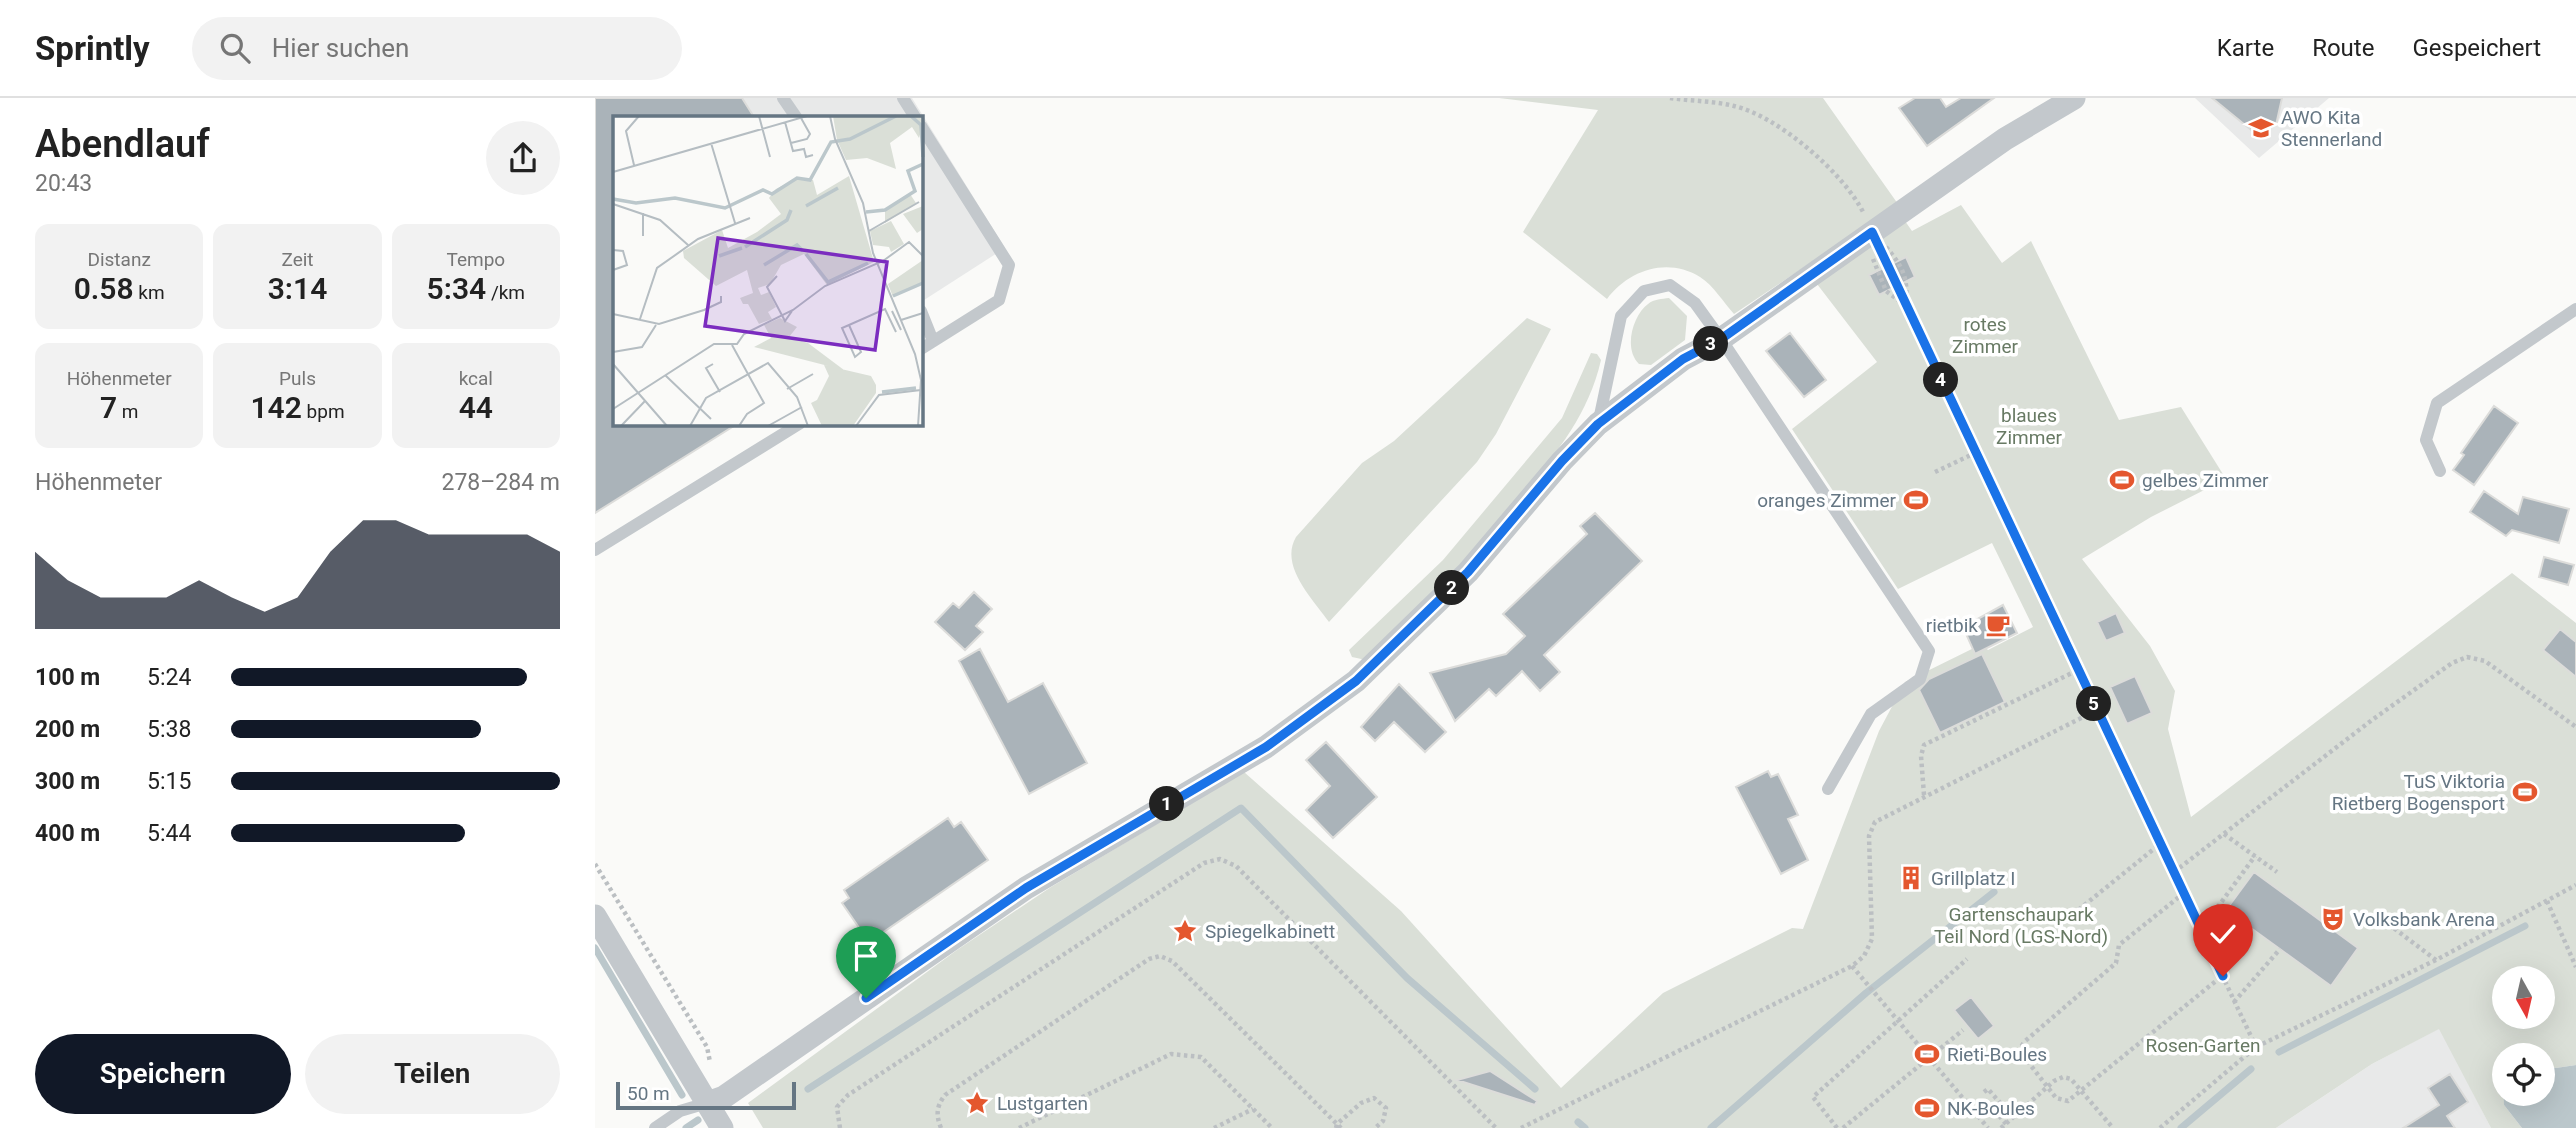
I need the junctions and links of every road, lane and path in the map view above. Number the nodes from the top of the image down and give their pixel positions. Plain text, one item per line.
1 (783, 98) edge
2 (902, 98) edge
3 (1670, 98) edge
4 (2074, 98) edge
5 (795, 116) edge
6 (914, 116) edge
7 (922, 128) edge
8 (1872, 232) junction
9 (1906, 306) junction
10 (2576, 309) edge
11 (922, 314) edge
12 (1721, 339) junction
13 (933, 341) junction
14 (922, 348) edge
15 (1598, 424) junction
16 (797, 425) edge
17 (1975, 453) junction
18 (1935, 471) dead end
19 (2440, 471) dead end
20 (595, 550) edge
21 (2078, 670) junction
22 (2097, 710) junction
23 (2576, 727) edge
24 (1828, 789) dead end
25 (1924, 795) junction
26 (2224, 834) junction
27 (2160, 844) junction
28 (2255, 856) junction
29 (2173, 872) junction
30 (2277, 872) dead end
31 (2576, 886) edge
32 (2183, 893) junction
33 (2547, 901) junction
34 (595, 916) edge
35 (2383, 920) dead end
36 (2201, 930) junction
37 (2046, 936) dead end
38 (2280, 949) dead end
39 (1967, 959) dead end
40 (2436, 960) junction
41 (1852, 966) junction
42 (2576, 967) edge
43 (2223, 976) junction
44 (2234, 1002) junction
45 (1896, 1019) junction
46 (1963, 1030) dead end
47 (2256, 1047) junction
48 (1930, 1056) junction
49 (2047, 1087) junction
50 (2082, 1090) junction
51 (1984, 1092) dead end
52 (707, 1103) junction
53 (1253, 1109) junction
54 (2003, 1126) edge
55 (1338, 1127) edge
56 (655, 1128) edge
57 (722, 1128) edge
58 (840, 1128) edge
59 (941, 1128) edge
60 (1020, 1128) edge
61 (1214, 1128) edge
62 (1272, 1128) edge
63 (1375, 1128) edge
64 (1496, 1128) edge
65 (1521, 1128) edge
66 (1837, 1128) edge
67 (1843, 1128) edge
68 (1988, 1128) edge
69 (2113, 1128) edge
70 (2160, 1128) edge

1 - 5 lane
2 - 6 lane
3 - 8 path
4 - 8 street
7 - 13 lane
8 - 9 path
8 - 9 path
8 - 9 path
8 - 12 street
9 - 17 path
10 - 19 lane
11 - 13 lane
12 - 15 street
12 - 15 lane
12 - 24 lane
13 - 14 lane
15 - 52 street
16 - 20 lane
17 - 18 path
17 - 21 path
21 - 22 path
21 - 25 path
22 - 25 path
22 - 27 path
23 - 26 path
25 - 41 path
26 - 28 path
26 - 29 path
27 - 29 path
27 - 37 path
28 - 30 path
28 - 36 path
29 - 32 path
31 - 33 path
32 - 36 path
32 - 49 path
33 - 40 path
33 - 42 path
34 - 52 street
35 - 40 path
36 - 43 path
38 - 44 path
39 - 45 path
40 - 47 path
41 - 45 path
41 - 65 path
43 - 44 path
43 - 50 path
44 - 47 path
45 - 48 path
45 - 66 path
46 - 48 path
47 - 70 path
48 - 67 path
48 - 68 path
49 - 50 path
49 - 50 path
49 - 54 path
50 - 69 path
51 - 54 path
52 - 56 lane
52 - 57 street
53 - 60 path
53 - 61 path
53 - 62 path
55 - 59 path
55 - 63 path
58 - 64 path

